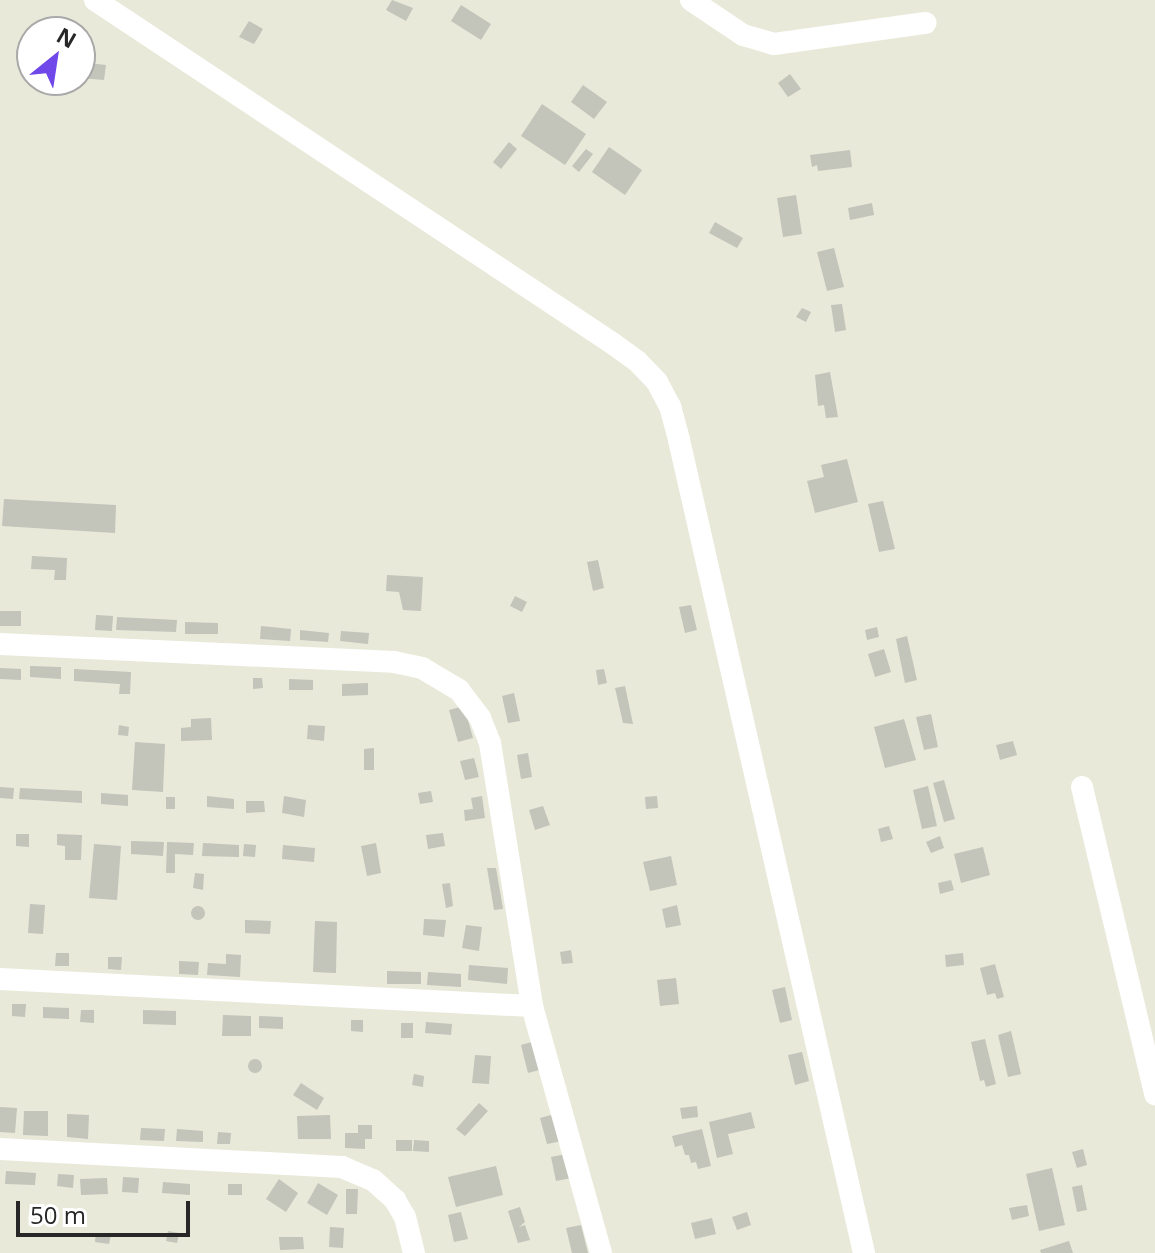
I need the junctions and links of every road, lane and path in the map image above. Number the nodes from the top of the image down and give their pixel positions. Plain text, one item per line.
1 (95, 0) edge
2 (691, 0) edge
3 (926, 23) dead end
4 (0, 644) edge
5 (1082, 787) dead end
6 (0, 979) edge
7 (532, 1006) junction
8 (1155, 1094) edge
9 (0, 1149) edge
10 (414, 1253) edge
11 (601, 1253) edge
12 (864, 1253) edge

1 - 12 street
2 - 3 street
4 - 7 street
5 - 8 street
6 - 7 street
7 - 11 street
9 - 10 street

